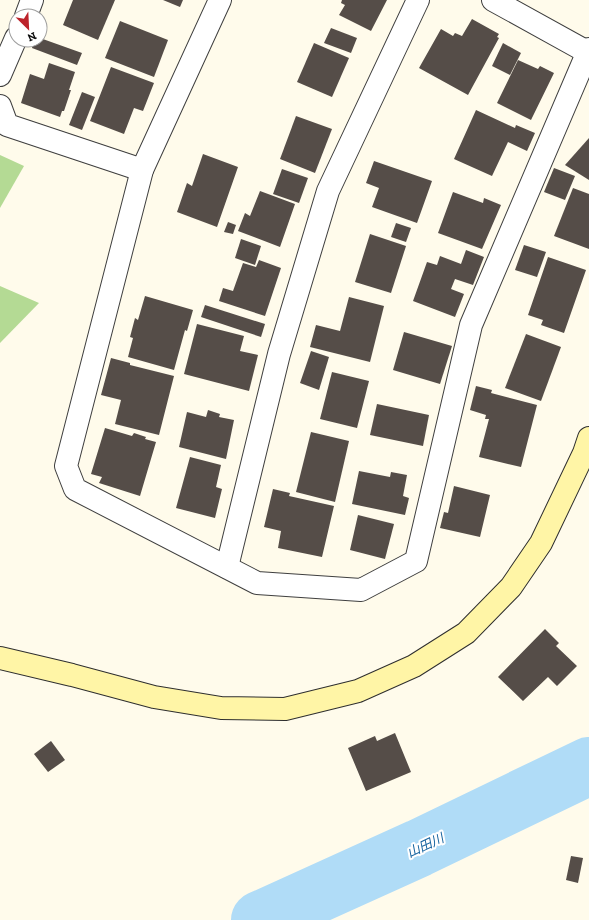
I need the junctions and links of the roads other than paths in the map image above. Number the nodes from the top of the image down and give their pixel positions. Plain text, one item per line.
1 (220, 0) edge
2 (418, 0) edge
3 (493, 0) edge
4 (12, 48) edge
5 (588, 51) edge
6 (0, 75) edge
7 (0, 106) edge
8 (142, 170) junction
9 (589, 438) edge
10 (228, 567) junction
11 (0, 658) edge

1 - 8 street
2 - 10 street
3 - 5 street
4 - 6 street
5 - 10 street
7 - 8 street
8 - 10 street
9 - 11 street

